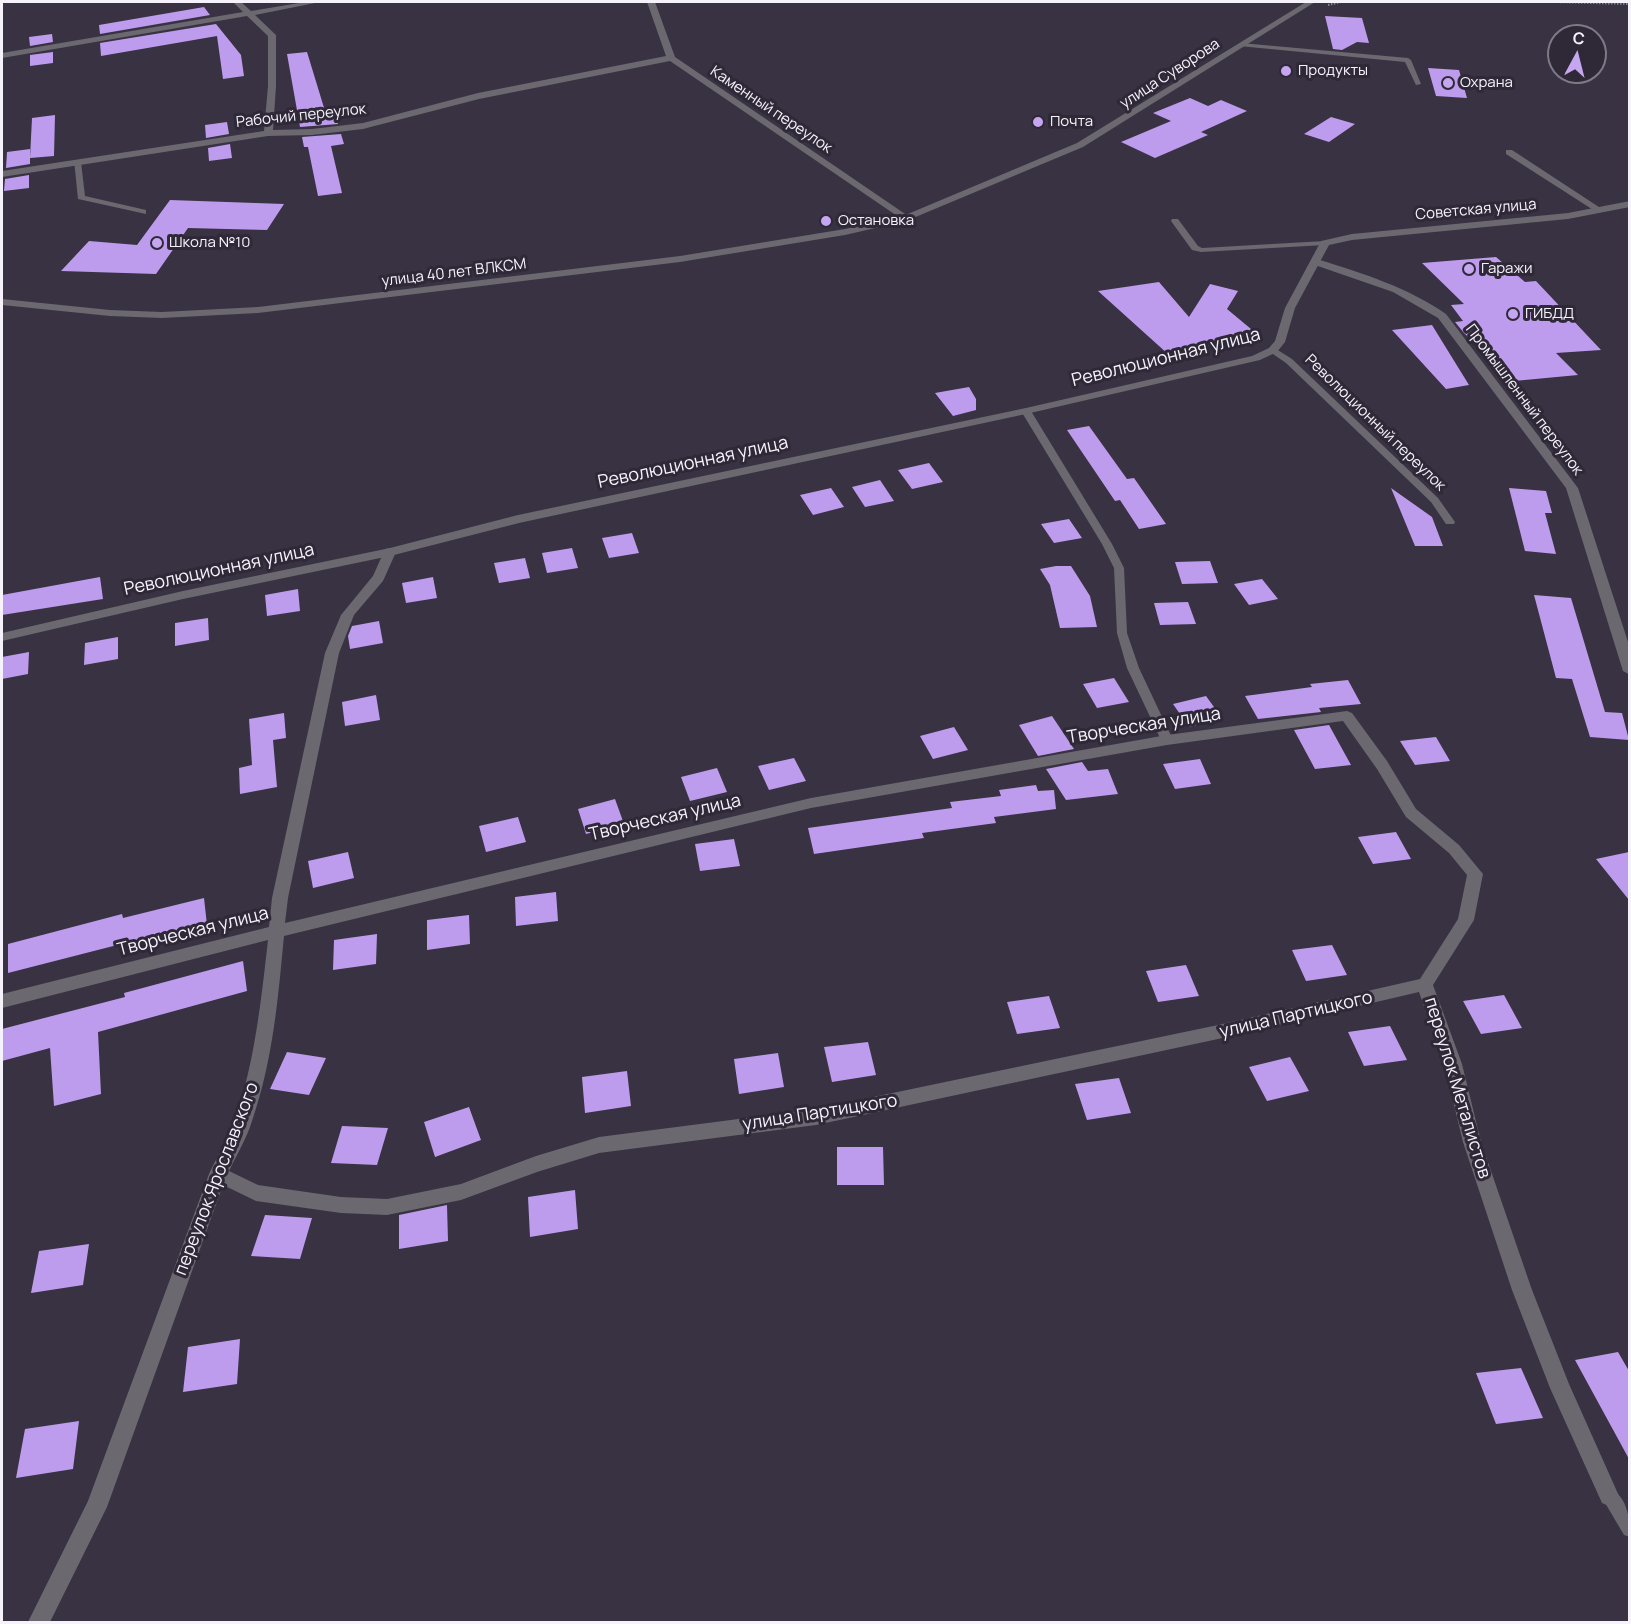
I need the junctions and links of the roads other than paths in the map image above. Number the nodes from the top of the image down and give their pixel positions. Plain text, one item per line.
1 (237, 2) edge
2 (316, 2) edge
3 (651, 2) edge
4 (1311, 2) edge
5 (250, 14) junction
6 (1241, 45) junction
7 (2, 56) edge
8 (671, 58) junction
9 (1418, 84) dead end
10 (268, 133) junction
11 (1509, 152) dead end
12 (77, 162) junction
13 (2, 174) edge
14 (1629, 204) edge
15 (1602, 211) junction
16 (143, 212) dead end
17 (906, 218) junction
18 (1174, 220) dead end
19 (1325, 243) junction
20 (1316, 262) junction
21 (2, 302) edge
22 (1273, 350) junction
23 (1026, 411) junction
24 (1450, 522) dead end
25 (390, 552) junction
26 (2, 637) edge
27 (1629, 671) edge
28 (1347, 716) joint
29 (1167, 740) junction
30 (278, 930) junction
31 (1425, 984) junction
32 (2, 1001) edge
33 (218, 1174) junction
34 (1609, 1496) joint
35 (1629, 1529) edge
36 (39, 1623) edge

1 - 5 street
2 - 5 street
3 - 8 street
4 - 6 street, улица Суворова
5 - 7 street
5 - 10 street
6 - 9 lane
6 - 17 street, улица Суворова
8 - 10 street, Рабочий переулок
8 - 17 street, Каменный переулок
10 - 12 street, Рабочий переулок
11 - 15 lane
12 - 13 street, Рабочий переулок
12 - 16 lane
14 - 15 street, Советская улица
15 - 19 street, Советская улица
17 - 21 street, улица 40 лет ВЛКСМ
18 - 19 lane
19 - 20 street, Революционная улица
20 - 22 street, Революционная улица
20 - 27 street, Промышленный переулок
22 - 23 street, Революционная улица
22 - 24 lane, Революционный переулок
23 - 25 street, Революционная улица
23 - 29 lane
25 - 26 street, Революционная улица
25 - 30 street, переулок Ярославского
28 - 29 street, Творческая улица
28 - 31 street, переулок Металистов
29 - 30 street, Творческая улица
30 - 32 street, Творческая улица
30 - 33 street, переулок Ярославского
31 - 33 street, улица Партицкого
31 - 34 street, переулок Металистов
33 - 36 street, переулок Ярославского
34 - 35 lane

